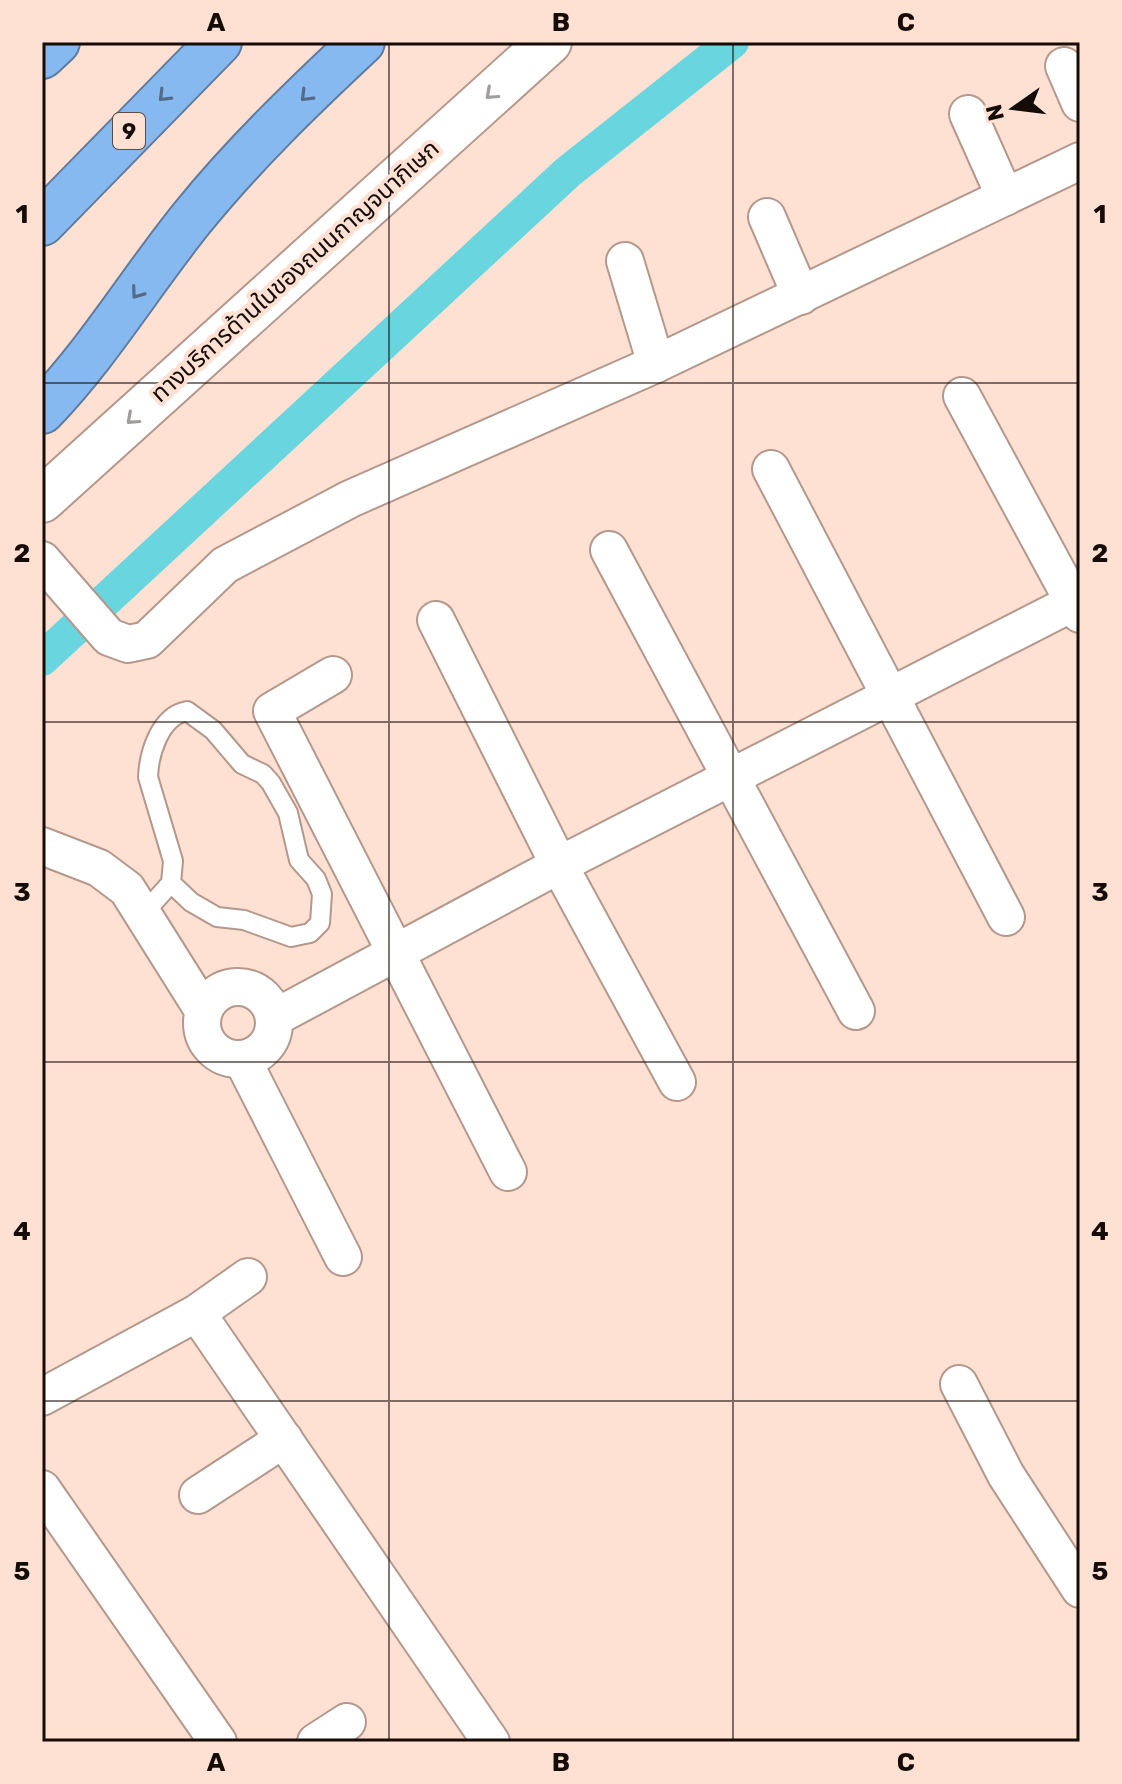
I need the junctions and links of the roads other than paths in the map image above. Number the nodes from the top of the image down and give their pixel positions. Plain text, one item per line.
1 (57, 42) edge
2 (219, 42) edge
3 (362, 42) edge
4 (549, 42) edge
5 (42, 56) edge
6 (1064, 66) dead end
7 (1080, 103) edge
8 (968, 114) dead end
9 (1080, 161) edge
10 (1005, 197) junction
11 (767, 217) dead end
12 (42, 223) edge
13 (625, 261) dead end
14 (801, 296) junction
15 (656, 364) junction
16 (962, 396) dead end
17 (42, 411) edge
18 (771, 469) dead end
19 (42, 500) edge
20 (609, 550) dead end
21 (50, 570) edge
22 (1078, 605) edge
23 (436, 620) dead end
24 (333, 675) dead end
25 (892, 696) junction
26 (733, 779) junction
27 (42, 846) edge
28 (559, 865) junction
29 (171, 883) junction
30 (143, 914) junction
31 (1006, 917) dead end
32 (393, 954) junction
33 (203, 1010) junction
34 (856, 1011) dead end
35 (274, 1018) junction
36 (242, 1059) junction
37 (677, 1082) dead end
38 (508, 1172) dead end
39 (343, 1257) dead end
40 (248, 1277) dead end
41 (197, 1313) junction
42 (959, 1384) dead end
43 (42, 1397) edge
44 (284, 1439) junction
45 (42, 1489) edge
46 (198, 1495) dead end
47 (1080, 1589) edge
48 (347, 1722) dead end
49 (218, 1742) edge
50 (316, 1742) edge
51 (491, 1742) edge

1 - 5 highway
2 -> 12 highway, 9
3 -> 17 highway
4 -> 19 main road, ทางบริการด้านในของถนนกาญจนาภิเษก
6 - 7 street
8 - 10 street
9 - 10 street
10 - 14 street
11 - 14 street
13 - 15 street
14 - 15 street
15 - 21 street
16 - 22 street
18 - 25 street
20 - 26 street
22 - 25 street
23 - 28 street
24 - 32 street
25 - 26 street
25 - 31 street
26 - 28 street
26 - 34 street
27 - 30 street
28 - 32 street
28 - 37 street
29 - 29 lane
29 - 30 lane
30 - 33 street
32 - 35 street
32 - 38 street
33 - 35 street
33 - 36 street
35 - 36 street
36 - 39 street
40 - 41 street
41 - 43 street
41 - 44 street
42 - 47 street
44 - 46 street
44 - 51 street
45 - 49 street
48 - 50 street

